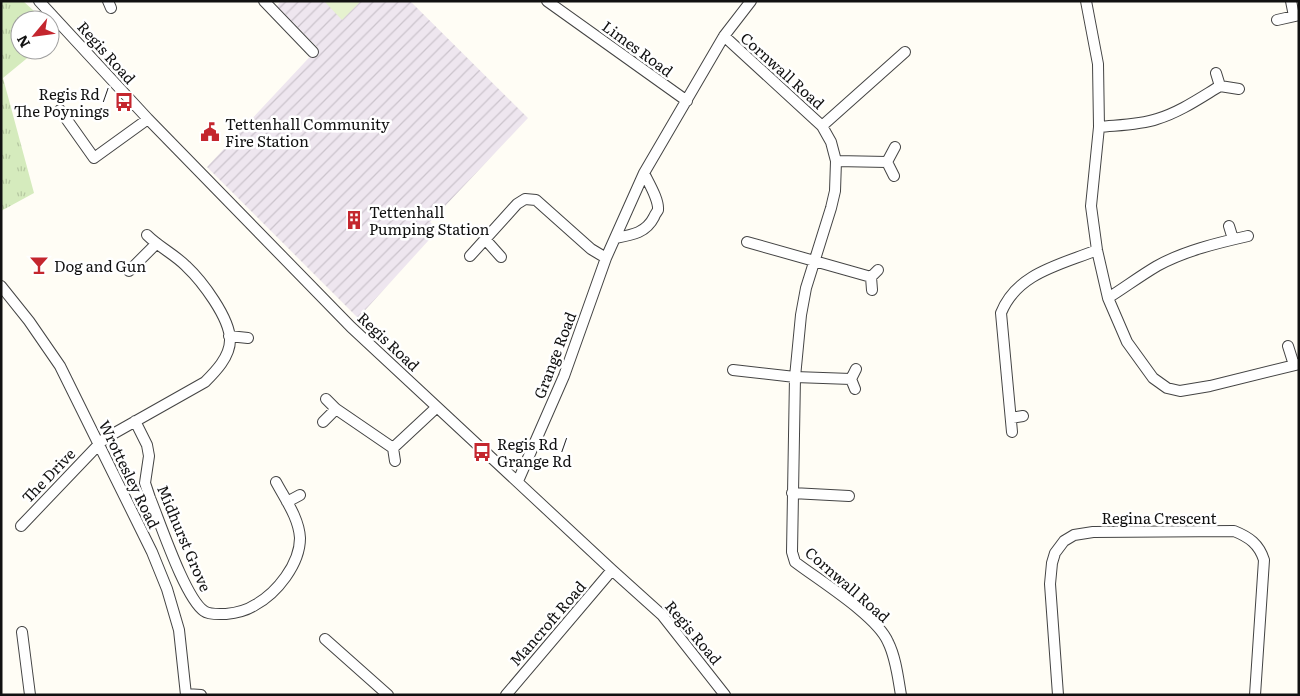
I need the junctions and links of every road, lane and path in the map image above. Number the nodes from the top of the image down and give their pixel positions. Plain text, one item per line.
1 (40, 1) edge
2 (264, 1) edge
3 (547, 1) edge
4 (751, 1) edge
5 (1086, 1) edge
6 (1291, 1) edge
7 (1296, 15) edge
8 (1278, 20) dead end
9 (724, 36) junction
10 (313, 52) dead end
11 (905, 52) dead end
12 (1216, 73) dead end
13 (1220, 86) junction
14 (1239, 90) dead end
15 (687, 101) junction
16 (60, 110) dead end
17 (148, 119) junction
18 (822, 126) junction
19 (1099, 127) junction
20 (895, 147) dead end
21 (836, 161) junction
22 (887, 162) junction
23 (644, 173) junction
24 (894, 176) dead end
25 (1229, 226) dead end
26 (147, 235) dead end
27 (1248, 236) dead end
28 (615, 238) junction
29 (485, 239) junction
30 (1233, 240) junction
31 (747, 242) dead end
32 (156, 244) junction
33 (1097, 250) junction
34 (470, 256) dead end
35 (501, 257) dead end
36 (606, 258) junction
37 (814, 261) junction
38 (128, 270) dead end
39 (1, 286) edge
40 (872, 290) dead end
41 (1108, 298) junction
42 (229, 336) junction
43 (248, 338) dead end
44 (1288, 346) dead end
45 (1296, 365) edge
46 (856, 369) dead end
47 (733, 370) dead end
48 (795, 377) junction
49 (851, 379) junction
50 (855, 390) dead end
51 (326, 399) dead end
52 (437, 407) junction
53 (336, 409) junction
54 (1023, 416) dead end
55 (1011, 418) junction
56 (135, 421) junction
57 (323, 422) dead end
58 (1012, 432) dead end
59 (98, 444) junction
60 (393, 448) junction
61 (395, 461) dead end
62 (518, 481) junction
63 (276, 482) dead end
64 (792, 494) junction
65 (300, 495) dead end
66 (848, 496) dead end
67 (287, 502) junction
68 (21, 526) dead end
69 (612, 570) junction
70 (22, 632) dead end
71 (324, 639) dead end
72 (186, 694) edge
73 (30, 695) edge
74 (201, 695) edge
75 (388, 695) edge
76 (506, 695) edge
77 (726, 695) edge
78 (901, 695) edge
79 (1058, 695) edge
80 (1255, 695) edge

1 - 17 street, Regis Road
2 - 10 street
3 - 15 street, Limes Road
4 - 9 street, Grange Road
5 - 19 street
6 - 7 street
7 - 8 street
9 - 15 street, Grange Road
9 - 18 street, Cornwall Road
11 - 18 street, Cornwall Road
12 - 13 street
13 - 14 street
13 - 19 street
15 - 23 street, Grange Road
16 - 17 street
17 - 52 street, Regis Road
18 - 21 street, Cornwall Road
19 - 33 street
20 - 22 street
21 - 22 street
21 - 37 street, Cornwall Road
22 - 24 street
23 - 28 street, Grange Road
23 - 28 street
25 - 30 street
26 - 32 street
27 - 30 street
28 - 36 street, Grange Road
29 - 34 street
29 - 35 street
29 - 36 street
30 - 41 street
31 - 37 street
32 - 38 street
32 - 42 street
33 - 41 street
33 - 55 street
36 - 62 street, Grange Road
37 - 40 street
37 - 48 street, Cornwall Road
39 - 59 street, Wrottesley Road
41 - 45 street
42 - 43 street
42 - 56 street, The Drive
44 - 45 street
46 - 49 street
47 - 48 street
48 - 49 street
48 - 64 street, Cornwall Road
49 - 50 street
51 - 53 street
52 - 60 street
52 - 62 street, Regis Road
53 - 57 street
53 - 60 street
54 - 55 street
55 - 58 street
56 - 59 street, The Drive
56 - 67 street, Midhurst Grove
59 - 68 street, The Drive
59 - 72 street, Wrottesley Road
60 - 61 street
62 - 69 street, Regis Road
63 - 67 street, Midhurst Grove
64 - 66 street
64 - 78 street, Cornwall Road
65 - 67 street
69 - 76 street, Mancroft Road
69 - 77 street, Regis Road
70 - 73 street
71 - 75 street
72 - 74 street
79 - 80 street, Regina Crescent

